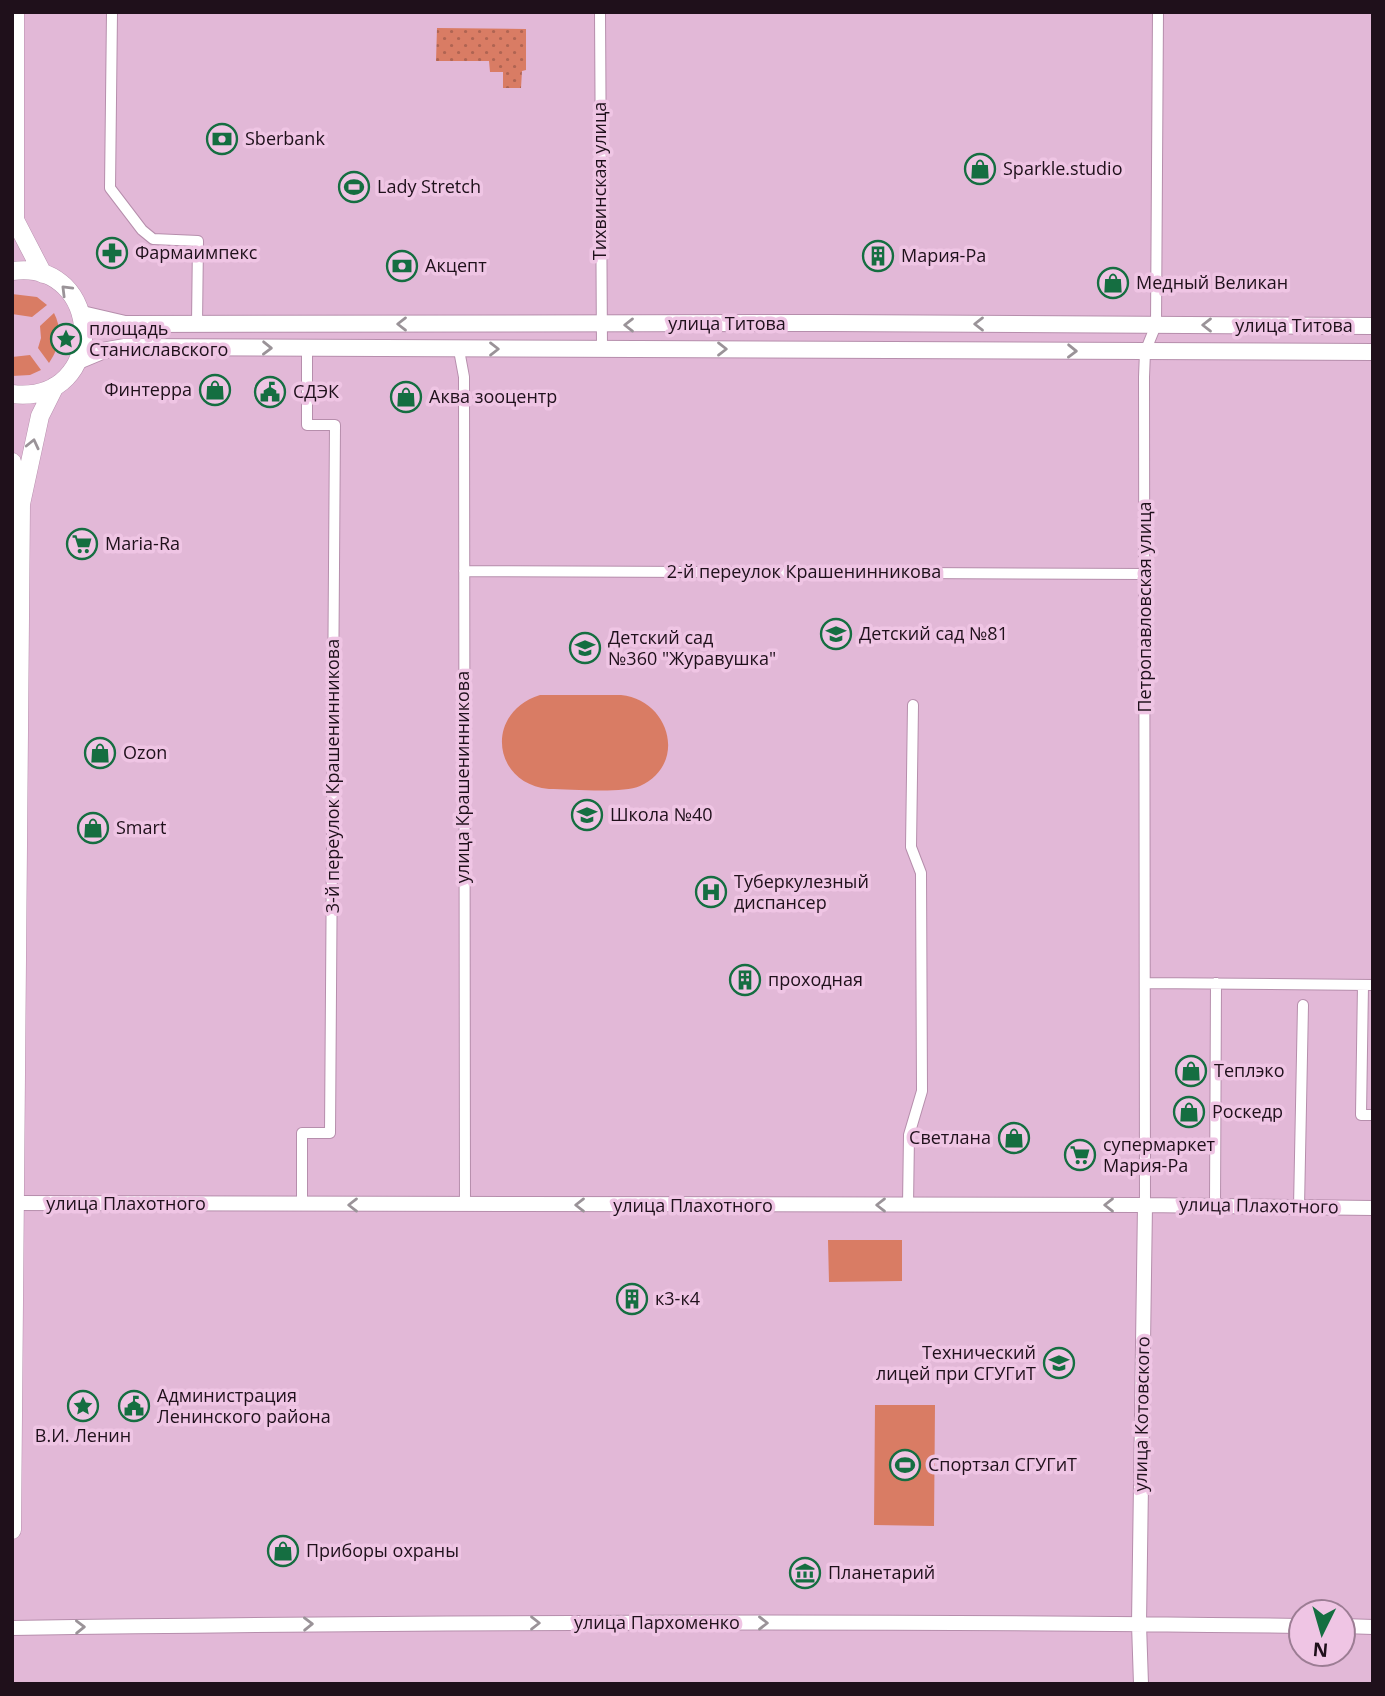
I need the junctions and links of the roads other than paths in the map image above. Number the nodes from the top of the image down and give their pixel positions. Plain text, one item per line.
1 (15, 12) edge
2 (112, 12) edge
3 (600, 12) edge
4 (1158, 12) edge
5 (13, 223) edge
6 (12, 271) edge
7 (43, 274) junction
8 (82, 314) junction
9 (197, 324) junction
10 (601, 325) junction
11 (1156, 325) junction
12 (1373, 326) edge
13 (307, 349) junction
14 (601, 349) junction
15 (459, 350) junction
16 (1145, 352) junction
17 (1373, 352) edge
18 (78, 361) junction
19 (55, 386) junction
20 (12, 394) edge
21 (12, 462) edge
22 (21, 504) junction
23 (464, 571) junction
24 (1144, 574) junction
25 (913, 705) dead end
26 (1145, 983) junction
27 (1216, 983) junction
28 (1368, 985) edge
29 (1303, 1005) dead end
30 (1373, 1115) edge
31 (14, 1203) edge
32 (302, 1204) junction
33 (465, 1205) junction
34 (908, 1205) junction
35 (1145, 1205) junction
36 (1215, 1206) junction
37 (1298, 1207) junction
38 (1373, 1208) edge
39 (12, 1530) edge
40 (1139, 1623) junction
41 (1287, 1626) edge
42 (12, 1628) edge
43 (1141, 1684) edge

1 - 5 main road
2 - 9 street
3 - 10 street, Тихвинская улица
4 - 11 street, Петропавловская улица
5 - 7 main road
6 - 7 main road
8 -> 7 main road
8 - 9 main road, улица Титова
8 - 18 main road
10 -> 9 main road, улица Титова
11 -> 10 main road, улица Титова
10 - 14 street, Тихвинская улица
12 -> 11 main road, улица Титова
11 - 16 street, Петропавловская улица
13 - 15 main road, улица Титова
18 -> 13 main road, улица Титова
13 - 32 street, 3-й переулок Крашенинникова
15 -> 14 main road, улица Титова
14 -> 16 main road, улица Титова
15 - 23 street, улица Крашенинникова
16 - 17 main road, улица Титова
16 - 24 street, Петропавловская улица
18 - 19 main road
19 - 20 main road
22 -> 19 main road
21 - 22 main road
22 - 31 main road
23 - 24 street, 2-й переулок Крашенинникова
23 - 33 street, улица Крашенинникова
24 - 26 street, Петропавловская улица
25 - 34 street
26 - 27 street
26 - 35 street, Петропавловская улица
27 - 28 street
27 - 36 street
28 - 30 street
29 - 37 street
31 - 32 street, улица Плахотного
31 - 39 main road
33 -> 32 street, улица Плахотного
34 -> 33 street, улица Плахотного
35 -> 34 street, улица Плахотного
35 - 36 street, улица Плахотного
35 - 40 street, улица Котовского
36 - 37 street, улица Плахотного
37 - 38 street, улица Плахотного
40 - 41 street, улица Пархоменко
42 -> 40 street, улица Пархоменко
40 - 43 street, улица Котовского

